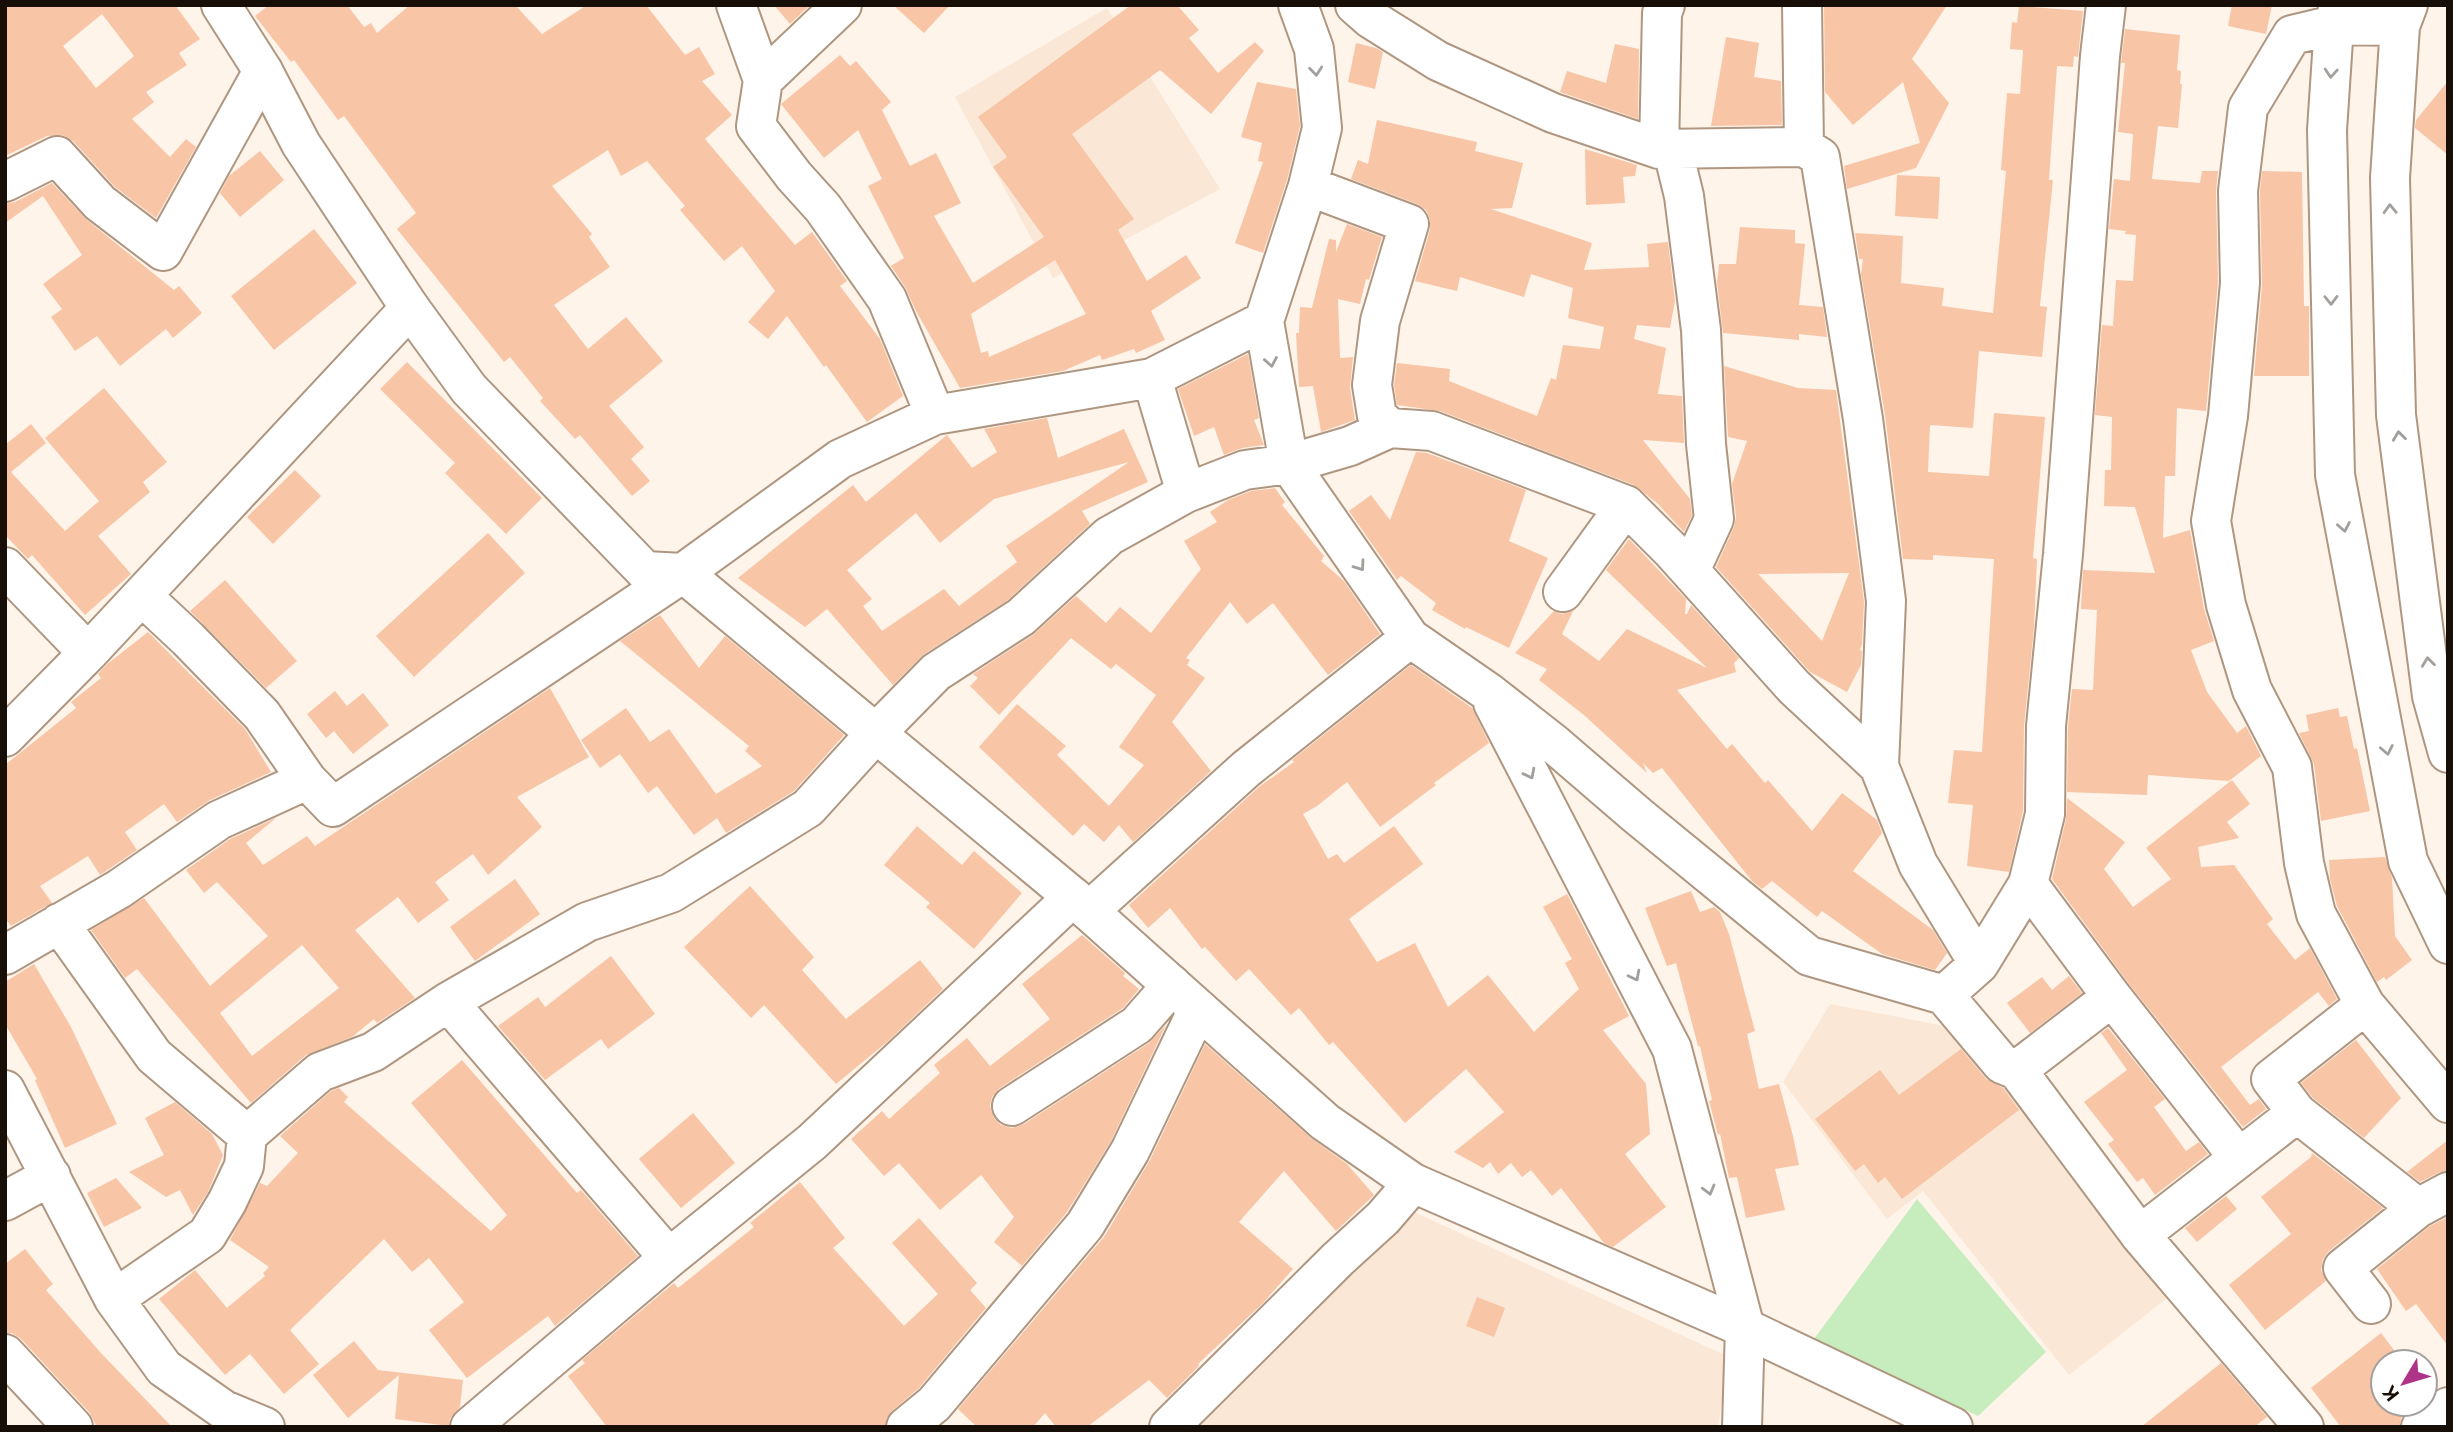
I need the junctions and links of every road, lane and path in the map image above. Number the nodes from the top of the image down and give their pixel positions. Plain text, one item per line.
1 (221, 5) edge
2 (736, 5) edge
3 (842, 5) edge
4 (1298, 5) edge
5 (1355, 5) edge
6 (1664, 5) edge
7 (1802, 5) edge
8 (2106, 5) edge
9 (2337, 15) edge
10 (2404, 16) edge
11 (262, 71) junction
12 (762, 80) junction
13 (1804, 147) junction
14 (1666, 150) junction
15 (5, 182) edge
16 (1308, 186) junction
17 (410, 308) junction
18 (1264, 321) junction
19 (1152, 378) junction
20 (935, 415) junction
21 (1390, 428) junction
22 (1289, 464) junction
23 (1186, 493) junction
24 (1626, 505) junction
25 (7, 571) edge
26 (1690, 571) junction
27 (683, 573) junction
28 (1563, 593) dead end
29 (142, 596) junction
30 (1410, 638) junction
31 (88, 653) junction
32 (1488, 692) junction
33 (876, 733) junction
34 (5, 737) edge
35 (2448, 752) edge
36 (1879, 766) junction
37 (307, 780) junction
38 (2028, 884) junction
39 (1081, 904) junction
40 (59, 923) junction
41 (2448, 944) edge
42 (5, 956) edge
43 (1979, 964) junction
44 (1944, 995) junction
45 (1185, 997) junction
46 (2112, 997) junction
47 (448, 1002) junction
48 (2365, 1005) junction
49 (2017, 1070) junction
50 (5, 1090) edge
51 (2448, 1103) edge
52 (1012, 1105) dead end
53 (2297, 1113) junction
54 (247, 1135) junction
55 (2239, 1158) junction
56 (51, 1176) junction
57 (1413, 1183) junction
58 (2433, 1200) edge
59 (5, 1202) edge
60 (2140, 1235) junction
61 (669, 1258) junction
62 (114, 1299) junction
63 (2371, 1304) dead end
64 (1745, 1328) junction
65 (5, 1354) edge
66 (2448, 1407) edge
67 (73, 1427) edge
68 (265, 1427) edge
69 (470, 1427) edge
70 (906, 1427) edge
71 (1169, 1427) edge
72 (1742, 1427) edge
73 (1953, 1427) edge
74 (2304, 1427) edge
75 (2421, 1427) edge

1 - 11 street
2 - 12 street
3 - 12 street
4 -> 16 street
5 - 14 street
6 - 14 street
7 - 13 street
8 - 38 street
9 - 10 street
9 -> 41 street
9 - 48 street
35 -> 10 street
11 - 15 street
11 - 17 street
12 - 20 street
13 - 14 street
13 - 36 street
14 - 26 street
16 - 18 street
16 - 21 street
17 - 27 street
17 - 29 street
18 - 19 street
18 -> 22 street
19 - 20 street
19 - 23 street
20 - 27 street
21 - 22 street
21 - 24 street
22 - 23 street
22 -> 30 street
23 - 33 street
24 - 26 street
24 - 28 street
25 - 31 street
26 - 36 street
27 - 33 street
27 - 37 street
29 - 31 street
29 - 37 street
30 - 32 street
30 - 39 street
31 - 34 street
32 - 44 street
32 -> 64 street
33 - 39 street
33 - 47 street
36 - 43 street
37 - 40 street
38 - 43 street
38 - 46 street
39 - 45 street
39 - 61 street
40 - 42 street
40 - 54 street
43 - 44 street
44 - 49 street
45 - 52 street
45 - 57 street
45 - 70 street
46 - 49 street
46 - 55 street
47 - 54 street
47 - 61 street
48 - 51 street
48 - 53 street
49 - 60 street
50 - 56 street
53 - 55 street
53 - 58 street
54 - 62 street
55 - 60 street
56 - 59 street
56 - 62 street
57 - 64 street
57 - 71 street
58 - 63 street
60 - 74 street
61 - 69 street
62 - 68 street
64 - 72 street
64 - 73 street
65 - 67 street
66 - 75 street

